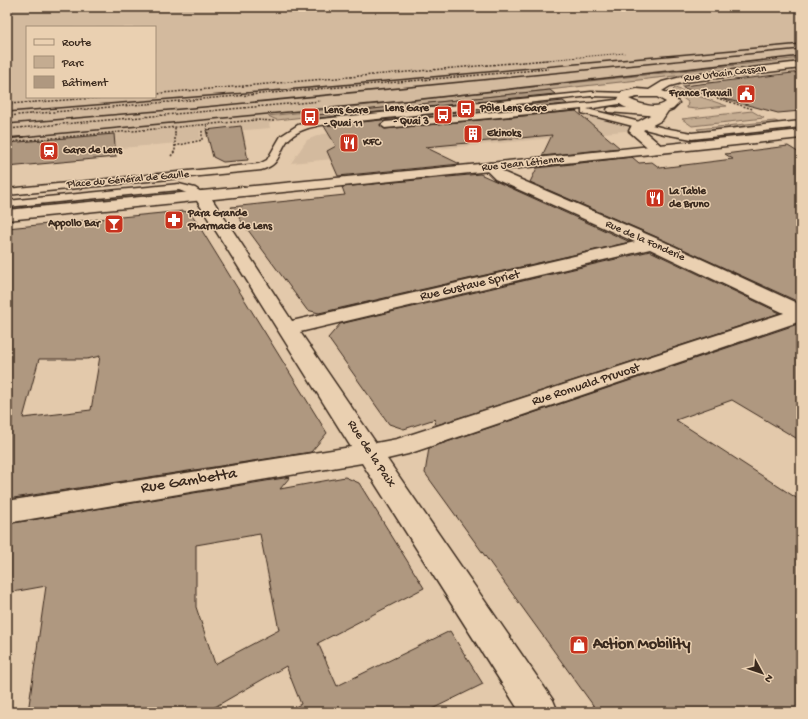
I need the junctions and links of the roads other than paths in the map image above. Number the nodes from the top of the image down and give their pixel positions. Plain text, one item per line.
1 (801, 65) edge
2 (652, 93) junction
3 (625, 98) junction
4 (592, 106) junction
5 (570, 108) junction
6 (662, 111) junction
7 (801, 124) edge
8 (642, 125) junction
9 (374, 126) dead end
10 (360, 127) dead end
11 (294, 132) junction
12 (801, 134) edge
13 (658, 149) junction
14 (490, 167) junction
15 (7, 192) edge
16 (245, 192) joint
17 (202, 196) junction
18 (7, 204) edge
19 (7, 215) edge
20 (652, 243) junction
21 (801, 314) edge
22 (287, 329) junction
23 (370, 453) junction
24 (7, 512) edge
25 (540, 712) edge

1 - 2 street, Rue Urbain Cassan
2 - 3 street
2 - 6 street
3 - 4 lane
3 - 6 street
3 - 11 lane, Place du Général de Gaulle
4 - 5 lane
4 - 6 lane
5 - 8 lane
5 - 9 lane
6 - 8 street
7 - 8 lane
8 - 13 street
10 - 11 lane
11 - 15 lane, Place du Général de Gaulle
12 - 13 street, Rue Jean Létienne
13 - 14 street, Rue Jean Létienne
14 - 16 street, Rue Jean Létienne
14 - 20 street, Rue de la Fonderie
16 - 17 street, Place du Général de Gaulle
17 - 18 lane
17 - 19 street, Place du Général de Gaulle
17 - 22 street, Rue de la Paix
20 - 21 street, Rue de la Fonderie
20 - 22 street, Rue Gustave Spriet
21 - 23 street, Rue Romuald Pruvost
22 - 23 street, Rue de la Paix
23 - 24 street, Rue Gambetta
23 - 25 street, Rue de la Paix

